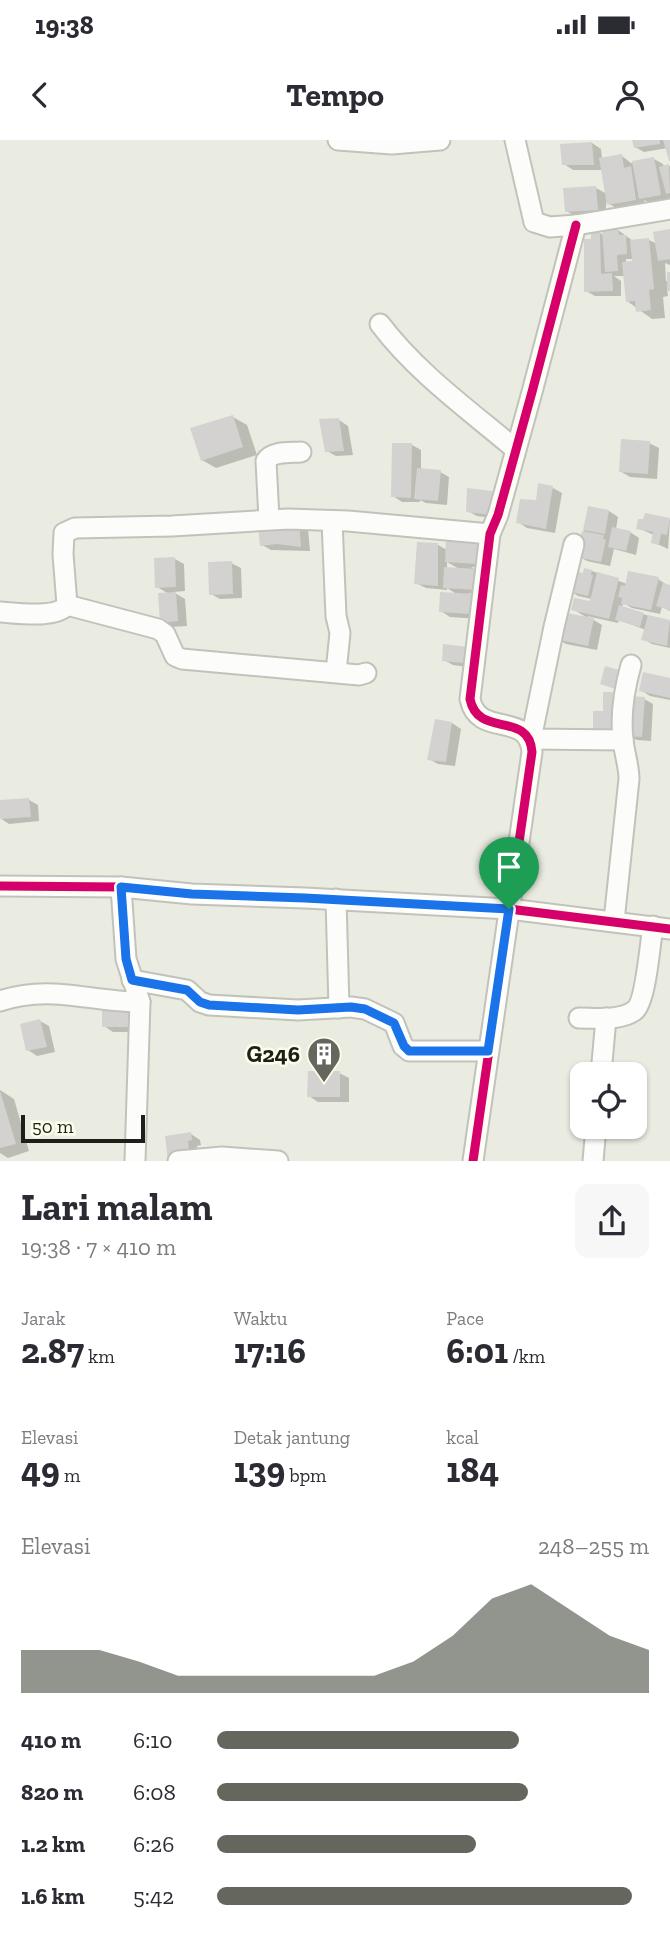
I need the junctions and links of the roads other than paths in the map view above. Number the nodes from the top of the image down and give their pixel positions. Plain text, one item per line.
1 (338, 140) edge
2 (440, 140) edge
3 (515, 140) edge
4 (670, 209) edge
5 (576, 225) junction
6 (380, 324) dead end
7 (515, 449) junction
8 (301, 452) dead end
9 (270, 519) junction
10 (332, 522) junction
11 (490, 534) junction
12 (574, 544) dead end
13 (67, 606) junction
14 (0, 612) edge
15 (631, 665) dead end
16 (336, 673) junction
17 (366, 673) dead end
18 (531, 739) junction
19 (623, 740) junction
20 (0, 886) edge
21 (121, 887) junction
22 (336, 899) junction
23 (509, 909) junction
24 (614, 921) junction
25 (662, 928) edge
26 (132, 980) junction
27 (0, 1001) edge
28 (140, 1002) junction
29 (338, 1008) junction
30 (579, 1018) dead end
31 (606, 1018) junction
32 (488, 1051) junction
33 (602, 1062) edge
34 (595, 1139) edge
35 (207, 1159) edge
36 (135, 1161) edge
37 (178, 1161) edge
38 (278, 1161) edge
39 (473, 1161) edge
40 (593, 1161) edge

1 - 2 street
3 - 5 street
4 - 5 street
5 - 7 street
6 - 7 street
7 - 11 street
8 - 9 street
9 - 10 street
9 - 13 street
10 - 11 street
10 - 16 street
11 - 18 street
12 - 18 street
13 - 14 street
13 - 16 street
15 - 19 street
16 - 17 street
18 - 19 street
18 - 23 street
19 - 24 street
20 - 21 street
21 - 22 street
21 - 26 street
22 - 23 street
22 - 29 street
23 - 24 street
23 - 32 street
24 - 25 street
25 - 31 street
26 - 28 street
26 - 29 street
27 - 28 street
28 - 36 street
29 - 32 street
30 - 31 street
31 - 33 street
32 - 39 street
34 - 40 street
35 - 37 street
35 - 38 street

